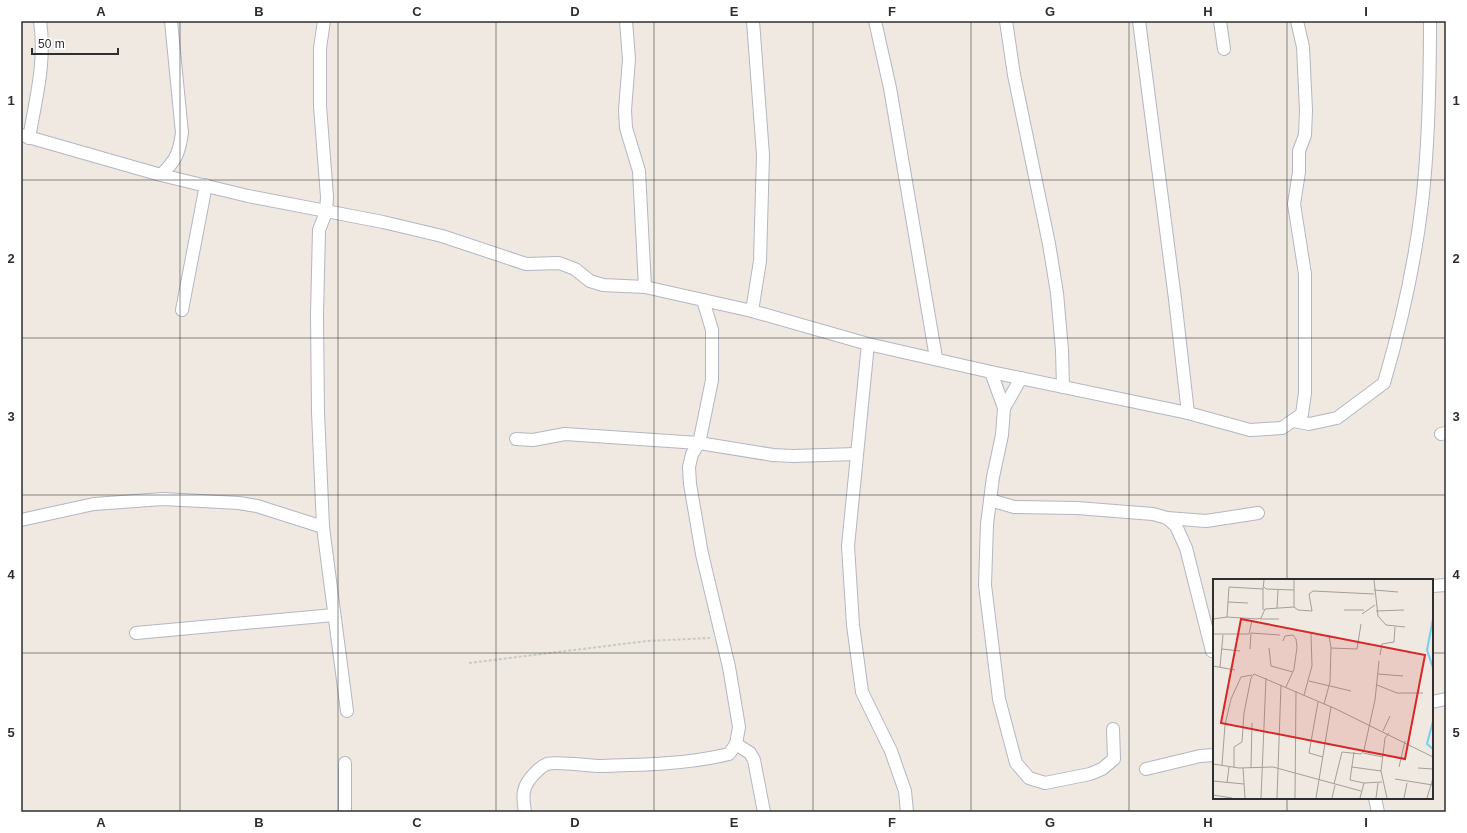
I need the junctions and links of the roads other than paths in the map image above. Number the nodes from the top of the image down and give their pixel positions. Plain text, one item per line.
1 (40, 21) edge
2 (171, 21) edge
3 (324, 21) edge
4 (626, 21) edge
5 (753, 21) edge
6 (875, 21) edge
7 (1006, 21) edge
8 (1139, 21) edge
9 (1220, 21) edge
10 (1298, 21) edge
11 (1430, 21) edge
12 (1224, 49) dead end
13 (25, 136) edge
14 (161, 174) junction
15 (206, 185) junction
16 (326, 212) junction
17 (645, 287) junction
18 (703, 300) junction
19 (182, 310) dead end
20 (752, 311) junction
21 (868, 344) junction
22 (936, 358) junction
23 (991, 372) junction
24 (1021, 378) junction
25 (1063, 387) junction
26 (1004, 408) junction
27 (1188, 413) junction
28 (1294, 422) junction
29 (516, 439) dead end
30 (699, 443) junction
31 (856, 454) junction
32 (990, 500) junction
33 (1258, 513) dead end
34 (1167, 518) junction
35 (21, 520) edge
36 (323, 527) junction
37 (1446, 584) edge
38 (1433, 586) edge
39 (334, 615) junction
40 (136, 633) dead end
41 (1212, 651) dead end
42 (1446, 699) edge
43 (1433, 702) edge
44 (346, 711) dead end
45 (1113, 729) dead end
46 (736, 744) junction
47 (1213, 755) edge
48 (345, 763) dead end
49 (1146, 769) dead end
50 (1375, 799) edge
51 (345, 812) edge
52 (526, 812) edge
53 (764, 812) edge
54 (907, 812) edge
55 (1378, 812) edge

1 - 13 street
2 - 14 street
3 - 16 street
4 - 17 street
5 - 20 street
6 - 22 street
7 - 25 street
8 - 27 street
9 - 12 street
10 - 28 street
11 - 28 street
13 - 14 street
14 - 15 street
15 - 16 street
15 - 19 street
16 - 17 street
16 - 36 street
17 - 18 street
18 - 20 street
18 - 30 street
20 - 21 street
21 - 22 street
21 - 31 street
22 - 23 street
23 - 24 street
23 - 26 street
24 - 25 street
24 - 26 street
25 - 27 street
26 - 32 street
27 - 28 street
29 - 30 street
30 - 31 street
30 - 46 street
31 - 54 street
32 - 34 street
32 - 45 street
33 - 34 street
34 - 41 street
35 - 36 street
36 - 39 street
37 - 38 street
39 - 40 street
39 - 44 street
42 - 43 street
46 - 52 street
46 - 53 street
47 - 49 street
48 - 51 street
50 - 55 street

